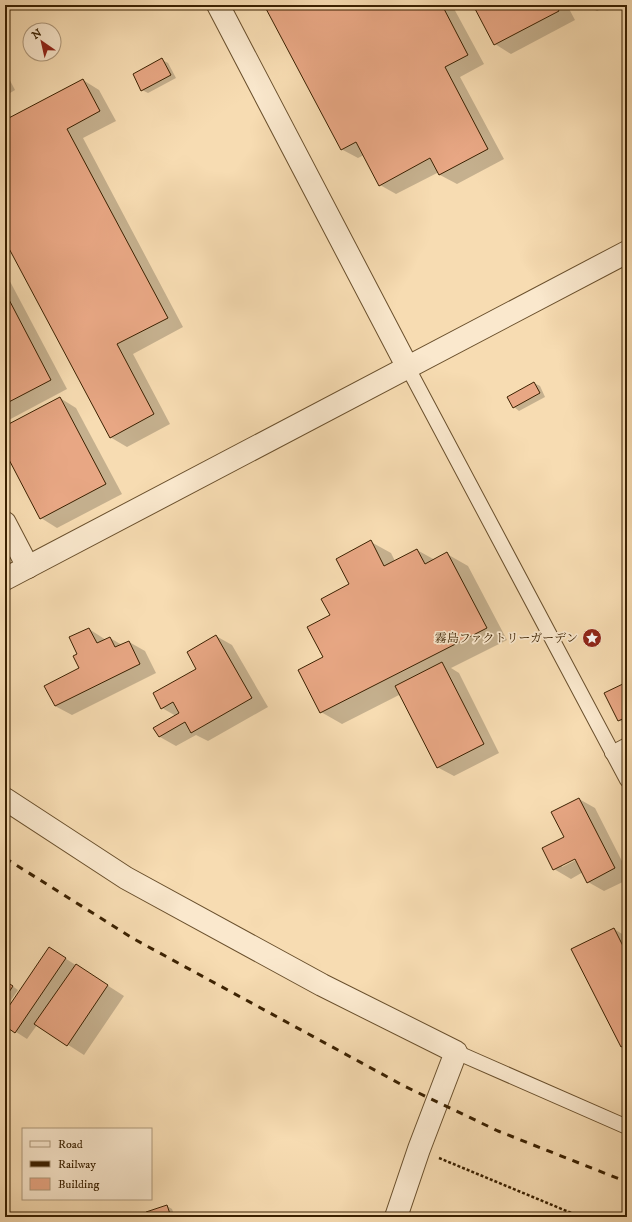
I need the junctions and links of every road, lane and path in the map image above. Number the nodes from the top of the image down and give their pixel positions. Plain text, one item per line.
1 (218, 5) edge
2 (627, 252) edge
3 (408, 368) junction
4 (5, 523) edge
5 (28, 567) junction
6 (5, 578) edge
7 (627, 745) edge
8 (612, 753) junction
9 (627, 780) edge
10 (5, 799) edge
11 (456, 1052) junction
12 (627, 1127) edge
13 (419, 1149) junction
14 (396, 1217) edge
15 (581, 1217) edge

1 - 3 street
2 - 3 street
3 - 5 street
3 - 8 lane
4 - 5 street
5 - 6 street
7 - 8 lane
8 - 9 lane
10 - 11 street
11 - 12 lane
11 - 13 street
13 - 14 street
13 - 15 path

